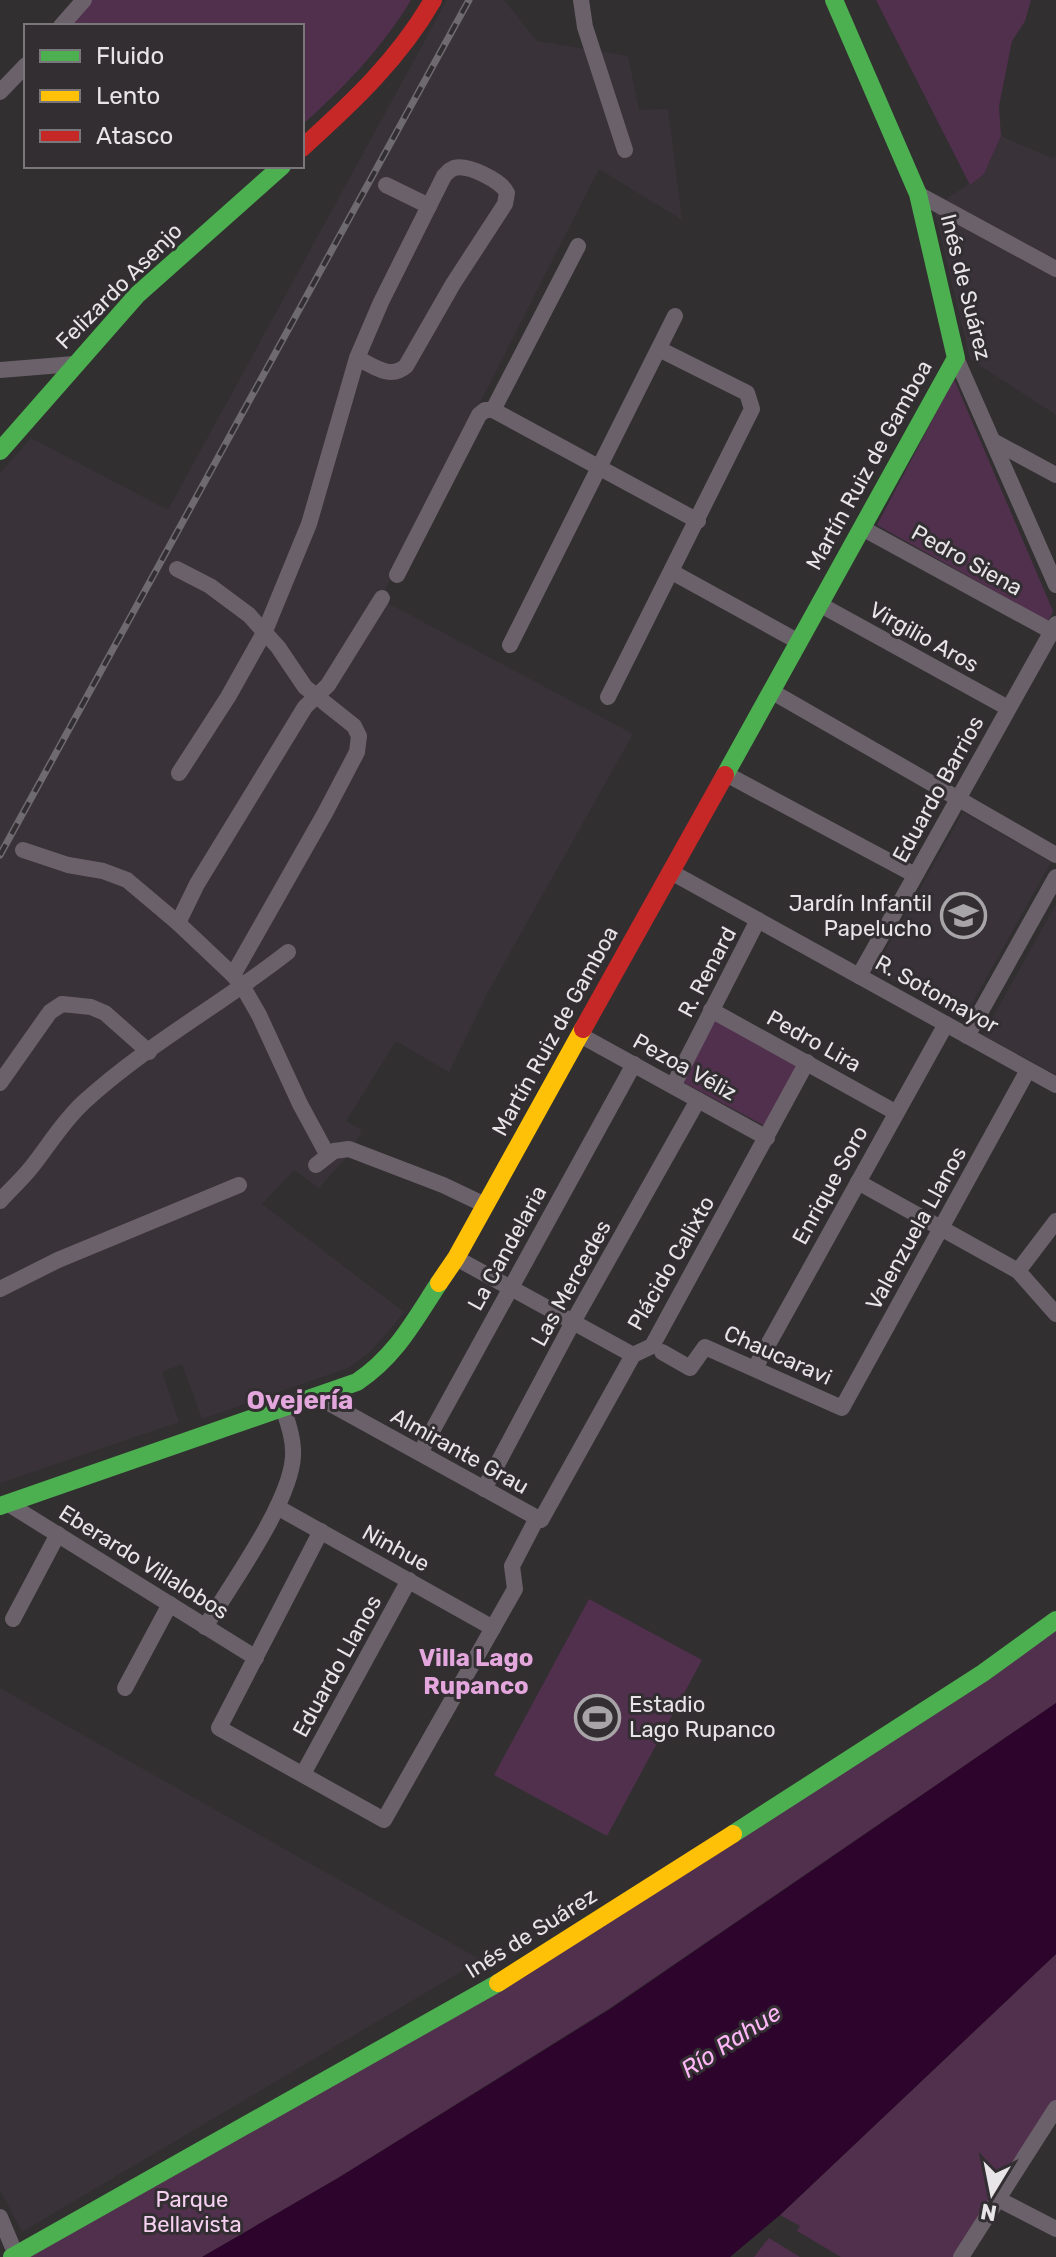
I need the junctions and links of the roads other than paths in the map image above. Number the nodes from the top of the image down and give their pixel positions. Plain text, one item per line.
1 (84, 0) edge
2 (433, 0) edge
3 (581, 0) edge
4 (834, 0) edge
5 (63, 24) edge
6 (24, 67) edge
7 (0, 92) edge
8 (304, 146) edge
9 (625, 150) dead end
10 (280, 168) edge
11 (386, 185) dead end
12 (918, 194) junction
13 (429, 206) junction
14 (578, 246) dead end
15 (1056, 269) edge
16 (675, 316) dead end
17 (659, 349) junction
18 (357, 358) junction
19 (956, 358) junction
20 (74, 364) junction
21 (0, 370) edge
22 (493, 410) junction
23 (993, 441) junction
24 (0, 451) edge
25 (599, 468) junction
26 (1056, 475) edge
27 (698, 521) junction
28 (862, 528) junction
29 (177, 569) dead end
30 (672, 572) junction
31 (397, 575) dead end
32 (1056, 585) edge
33 (382, 598) dead end
34 (819, 604) junction
35 (1054, 628) edge
36 (265, 631) junction
37 (799, 642) junction
38 (510, 645) dead end
39 (771, 691) junction
40 (608, 697) dead end
41 (316, 698) junction
42 (1008, 708) junction
43 (179, 773) dead end
44 (726, 774) junction
45 (958, 799) junction
46 (23, 850) dead end
47 (1056, 855) edge
48 (671, 872) junction
49 (915, 875) junction
50 (1056, 877) edge
51 (758, 920) junction
52 (178, 923) junction
53 (288, 952) dead end
54 (859, 976) junction
55 (238, 981) junction
56 (711, 1010) junction
57 (946, 1024) junction
58 (580, 1035) junction
59 (967, 1036) junction
60 (149, 1052) junction
61 (807, 1062) junction
62 (634, 1064) junction
63 (1028, 1070) junction
64 (0, 1083) edge
65 (1056, 1085) edge
66 (673, 1086) junction
67 (698, 1100) junction
68 (895, 1112) junction
69 (767, 1138) junction
70 (858, 1182) junction
71 (239, 1185) dead end
72 (0, 1201) edge
73 (485, 1205) junction
74 (1056, 1221) edge
75 (941, 1228) junction
76 (456, 1258) junction
77 (1018, 1271) junction
78 (509, 1288) junction
79 (0, 1289) edge
80 (1056, 1314) edge
81 (573, 1322) junction
82 (662, 1352) dead end
83 (633, 1355) junction
84 (755, 1368) junction
85 (316, 1396) junction
86 (283, 1408) junction
87 (842, 1408) joint
88 (420, 1453) junction
89 (484, 1489) junction
90 (4, 1504) edge
91 (277, 1507) junction
92 (539, 1519) junction
93 (321, 1531) junction
94 (58, 1534) junction
95 (409, 1580) junction
96 (170, 1604) junction
97 (13, 1619) dead end
98 (1056, 1620) edge
99 (205, 1627) junction
100 (493, 1628) junction
101 (256, 1658) junction
102 (125, 1688) dead end
103 (303, 1774) junction
104 (1056, 2108) edge
105 (998, 2199) junction
106 (0, 2217) edge
107 (1056, 2229) edge
108 (14, 2256) edge
109 (961, 2257) edge

1 - 5 street
2 - 8 street
3 - 9 street
4 - 12 street, Inés de Suárez
6 - 7 street
10 - 20 street, Felizardo Asenjo
11 - 13 street
12 - 15 street
12 - 19 street, Inés de Suárez
13 - 18 street
13 - 18 street
14 - 22 street
16 - 17 street
17 - 25 street
17 - 27 street
18 - 36 street
19 - 23 street, Inés de Suárez
19 - 28 street, Martín Ruiz de Gamboa
20 - 21 street
20 - 24 street, Felizardo Asenjo
22 - 25 street
22 - 31 street
23 - 26 street
23 - 32 street, Inés de Suárez
25 - 27 street
25 - 38 street
27 - 30 street
28 - 34 street, Martín Ruiz de Gamboa
28 - 35 street, Pedro Siena
29 - 36 street
30 - 37 street
30 - 40 street
33 - 41 street
34 - 37 street, Martín Ruiz de Gamboa
34 - 42 street, Virgilio Aros
35 - 42 street, Eduardo Barrios
36 - 41 street
36 - 43 street
37 - 39 street, Martín Ruiz de Gamboa
39 - 44 street, Martín Ruiz de Gamboa
39 - 45 street
41 - 52 street
41 - 55 street
42 - 45 street, Eduardo Barrios
44 - 48 street, Martín Ruiz de Gamboa
44 - 49 street
45 - 47 street
45 - 49 street, Eduardo Barrios
46 - 52 street
48 - 51 street, R. Sotomayor
48 - 58 street, Martín Ruiz de Gamboa
49 - 54 street, Eduardo Barrios
50 - 59 street
51 - 54 street, R. Sotomayor
51 - 56 street, R. Renard
52 - 55 street
53 - 55 street
54 - 57 street, R. Sotomayor
55 - 60 street
55 - 73 street
56 - 61 street, Pedro Lira
56 - 66 street, R. Renard
57 - 59 street, R. Sotomayor
57 - 68 street, Enrique Soro
58 - 62 street, Pezoa Véliz
58 - 73 street, Martín Ruiz de Gamboa
59 - 63 street, R. Sotomayor
60 - 64 street
60 - 72 street
61 - 68 street, Pedro Lira
61 - 69 street, Plácido Calixto
62 - 66 street, Pezoa Véliz
62 - 78 street, La Candelaria
63 - 65 street, R. Sotomayor
63 - 75 street, Valenzuela Llanos
66 - 67 street, Pezoa Véliz
67 - 69 street, Pezoa Véliz
67 - 81 street, Las Mercedes
68 - 70 street, Enrique Soro
69 - 83 street, Plácido Calixto
70 - 75 street
70 - 84 street, Enrique Soro
71 - 79 street
73 - 76 street, Martín Ruiz de Gamboa
74 - 77 street
75 - 77 street
75 - 87 street, Valenzuela Llanos
76 - 78 street
76 - 85 street, Martín Ruiz de Gamboa
77 - 80 street
78 - 81 street
78 - 88 street, La Candelaria
81 - 83 street
81 - 89 street, Las Mercedes
82 - 84 street, Chaucaravi
83 - 92 street, Plácido Calixto
84 - 87 street, Chaucaravi
85 - 86 street, Martín Ruiz de Gamboa
85 - 88 street, Almirante Grau
86 - 90 street, Martín Ruiz de Gamboa
86 - 91 street
88 - 89 street, Almirante Grau
89 - 92 street, Almirante Grau
90 - 94 street, Eberardo Villalobos
91 - 93 street, Ninhue
91 - 99 street
92 - 100 street, Plácido Calixto
93 - 95 street, Ninhue
93 - 101 street
94 - 96 street, Eberardo Villalobos
94 - 97 street
95 - 100 street, Ninhue
95 - 103 street, Eduardo Llanos
96 - 99 street, Eberardo Villalobos
96 - 102 street
98 - 108 street, Inés de Suárez
99 - 101 street, Eberardo Villalobos
100 - 103 street, Plácido Calixto
101 - 103 street
104 - 105 street
105 - 107 street
105 - 109 street
106 - 108 street

